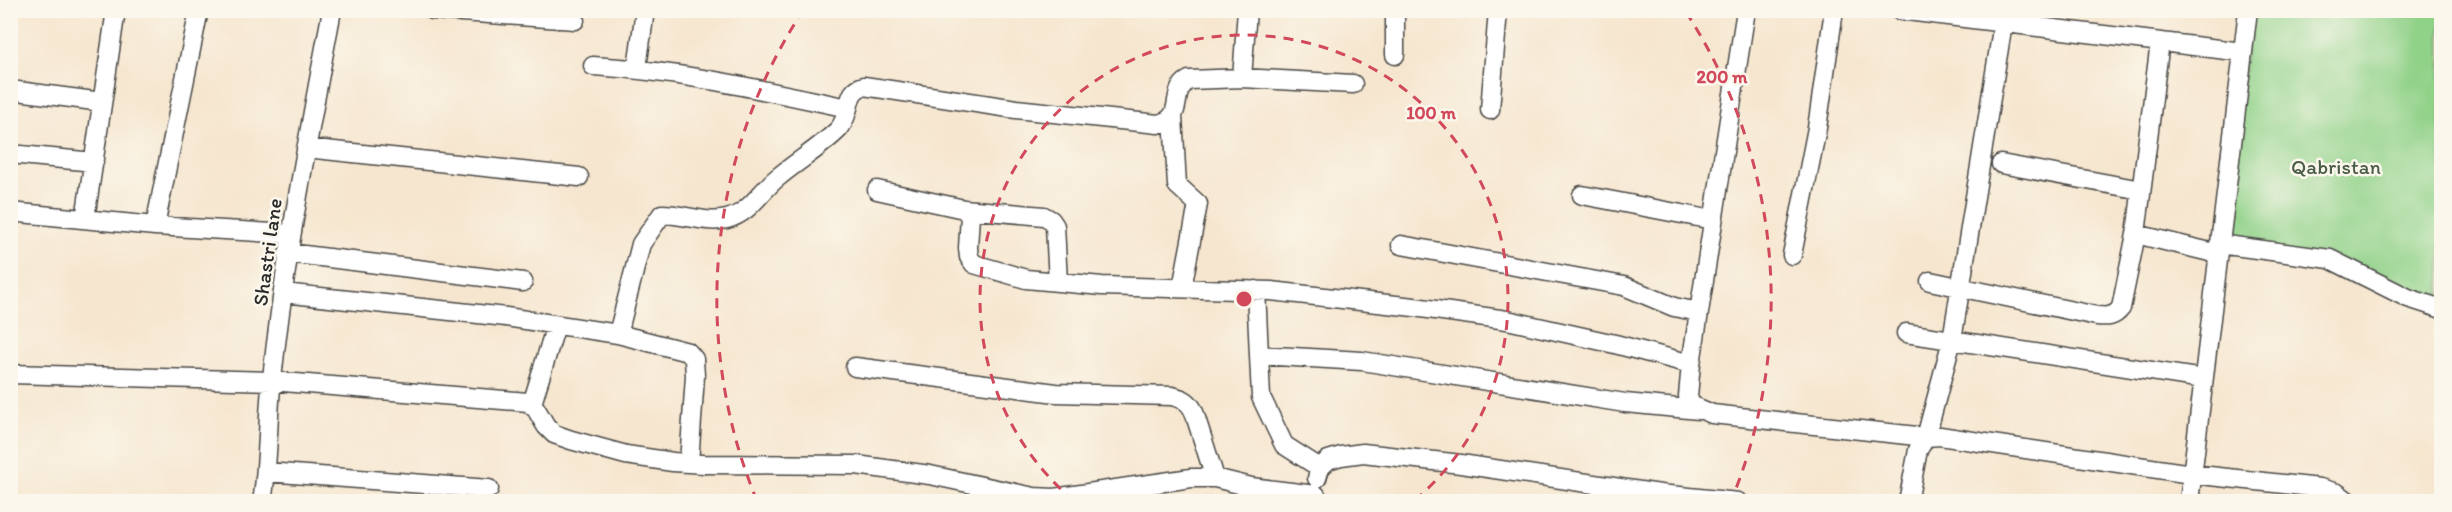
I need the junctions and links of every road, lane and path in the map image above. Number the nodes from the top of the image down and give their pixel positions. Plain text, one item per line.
1 (116, 10) edge
2 (199, 10) edge
3 (332, 10) edge
4 (433, 10) edge
5 (645, 10) edge
6 (1247, 10) edge
7 (1395, 10) edge
8 (1498, 10) edge
9 (1746, 10) edge
10 (1834, 10) edge
11 (2248, 10) edge
12 (453, 11) edge
13 (1911, 11) edge
14 (575, 21) dead end
15 (2003, 23) junction
16 (2160, 42) junction
17 (2243, 52) junction
18 (1395, 55) dead end
19 (593, 66) dead end
20 (637, 68) junction
21 (1242, 78) junction
22 (1353, 84) dead end
23 (10, 90) edge
24 (102, 102) junction
25 (848, 108) junction
26 (1490, 110) dead end
27 (1173, 116) junction
28 (306, 148) junction
29 (10, 154) edge
30 (94, 162) junction
31 (2001, 164) dead end
32 (579, 177) dead end
33 (877, 190) dead end
34 (2142, 190) junction
35 (1582, 195) dead end
36 (964, 209) junction
37 (10, 212) edge
38 (86, 219) junction
39 (1713, 220) junction
40 (155, 226) junction
41 (291, 234) junction
42 (2136, 234) junction
43 (1401, 245) dead end
44 (2219, 249) junction
45 (288, 253) junction
46 (1792, 255) dead end
47 (1930, 281) dead end
48 (523, 282) dead end
49 (1058, 282) junction
50 (1959, 287) junction
51 (1182, 288) junction
52 (1256, 290) junction
53 (283, 293) junction
54 (2442, 309) edge
55 (1699, 312) junction
56 (556, 325) junction
57 (1906, 333) dead end
58 (618, 334) junction
59 (1950, 341) junction
60 (1259, 355) junction
61 (1691, 364) junction
62 (855, 367) dead end
63 (10, 374) edge
64 (2203, 379) junction
65 (271, 381) junction
66 (536, 409) junction
67 (1699, 410) junction
68 (1926, 437) junction
69 (689, 463) junction
70 (1320, 468) junction
71 (267, 472) junction
72 (2191, 474) junction
73 (1215, 478) junction
74 (489, 489) dead end
75 (1316, 498) edge
76 (262, 501) edge
77 (1738, 501) edge
78 (1908, 501) edge
79 (2189, 501) edge
80 (2349, 501) edge

1 - 24 street
2 - 40 street
3 - 28 street, Shastri lane
4 - 12 street
5 - 20 street
6 - 21 street
7 - 18 street
8 - 26 street
9 - 39 street
10 - 46 street
11 - 17 street
12 - 14 street
13 - 15 street
15 - 16 street
15 - 50 street
16 - 17 street
16 - 34 street
17 - 44 street
19 - 20 street
20 - 25 street
21 - 22 street
21 - 27 street
23 - 24 street
24 - 30 street
25 - 27 street
25 - 58 street
27 - 51 street
28 - 32 street
28 - 41 street, Shastri lane
29 - 30 street
30 - 38 street
31 - 34 street
33 - 36 street
34 - 42 street
35 - 39 street
36 - 49 street
36 - 49 street
37 - 38 street
38 - 40 street
39 - 55 street
40 - 41 street
41 - 45 street, Shastri lane
42 - 44 street
42 - 50 street
43 - 55 street
44 - 54 street
44 - 64 street
45 - 48 street
45 - 53 street, Shastri lane
47 - 50 street
49 - 51 street
50 - 59 street
51 - 52 street
52 - 60 street
52 - 61 street
53 - 56 street
53 - 65 street, Shastri lane
55 - 61 street
56 - 58 street
56 - 66 street
57 - 59 street
58 - 69 street
59 - 64 street
59 - 68 street
60 - 67 street
60 - 70 street
61 - 67 street
62 - 73 street
63 - 65 street
64 - 72 street
65 - 66 street
65 - 71 street, Shastri lane
66 - 69 street
67 - 68 street
68 - 72 street
68 - 78 street
69 - 73 street
70 - 75 street
70 - 77 street
71 - 74 street
71 - 76 street, Shastri lane
72 - 79 street
72 - 80 street
73 - 75 street

